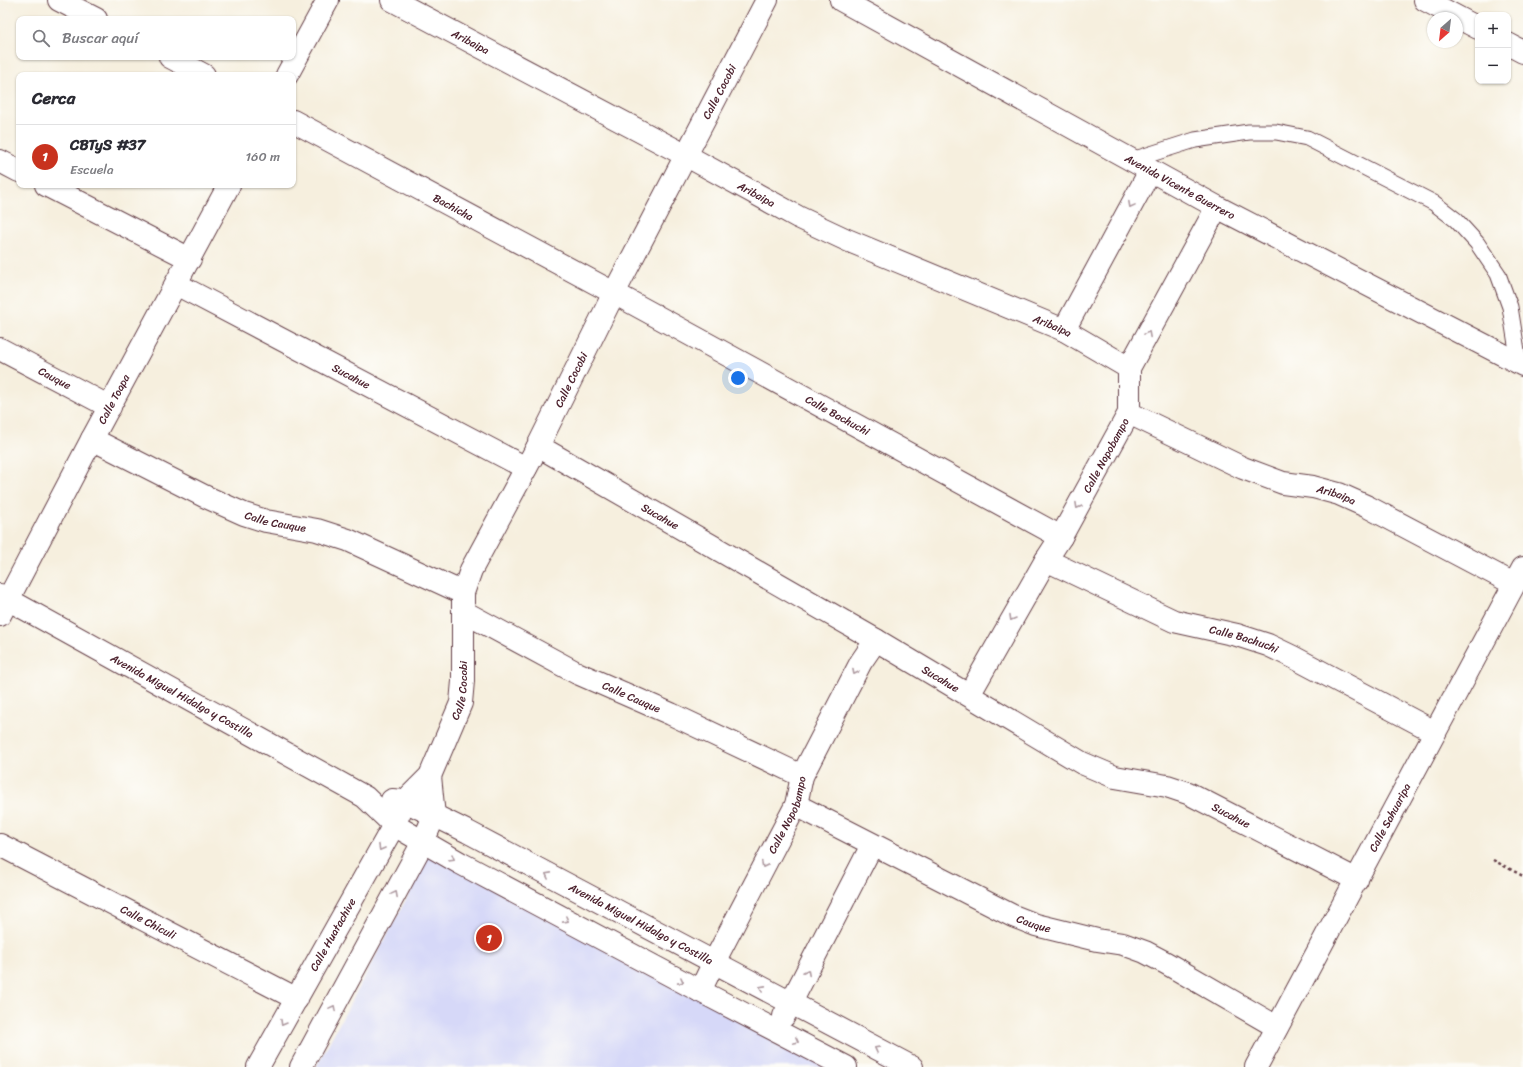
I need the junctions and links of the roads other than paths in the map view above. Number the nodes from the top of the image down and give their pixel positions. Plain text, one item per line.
1 (59, 0) edge
2 (328, 0) edge
3 (392, 0) edge
4 (767, 0) edge
5 (841, 0) edge
6 (1425, 0) edge
7 (90, 16) edge
8 (1475, 26) edge
9 (1511, 46) edge
10 (1523, 52) edge
11 (296, 59) edge
12 (176, 60) edge
13 (295, 60) edge
14 (198, 72) edge
15 (289, 72) edge
16 (296, 123) edge
17 (687, 156) junction
18 (0, 161) edge
19 (1141, 166) junction
20 (16, 169) edge
21 (52, 188) edge
22 (227, 188) edge
23 (1216, 207) junction
24 (190, 259) junction
25 (176, 284) junction
26 (614, 293) junction
27 (1064, 330) junction
28 (0, 349) edge
29 (1521, 364) edge
30 (1129, 368) junction
31 (110, 407) junction
32 (1128, 414) junction
33 (92, 439) junction
34 (538, 446) junction
35 (526, 468) junction
36 (1061, 537) junction
37 (1046, 560) junction
38 (1520, 577) edge
39 (464, 602) junction
40 (2, 603) edge
41 (876, 640) junction
42 (969, 695) junction
43 (1436, 732) junction
44 (430, 776) junction
45 (802, 776) junction
46 (365, 797) junction
47 (405, 801) junction
48 (796, 805) junction
49 (434, 816) junction
50 (394, 825) junction
51 (423, 842) junction
52 (0, 845) edge
53 (872, 845) junction
54 (1356, 880) junction
55 (714, 962) junction
56 (700, 991) junction
57 (297, 999) junction
58 (791, 1004) junction
59 (1277, 1027) junction
60 (777, 1032) junction
61 (258, 1067) edge
62 (301, 1067) edge
63 (846, 1067) edge
64 (912, 1067) edge
65 (1256, 1067) edge

1 - 7 street
2 - 11 street
3 - 17 street, Aribaipa
4 - 17 street, Calle Cocobi
5 - 19 street, Avenida Vicente Guerrero
6 - 8 street
9 - 10 street
12 - 14 street
13 - 15 street
16 - 26 street, Bachicha
17 - 26 street, Calle Cocobi
17 - 27 street, Aribaipa
18 - 20 street
19 - 23 street, Avenida Vicente Guerrero
19 -> 27 street
19 - 29 lane
21 - 24 street
22 - 24 street, Calle Toapa
23 - 29 street, Avenida Vicente Guerrero
30 -> 23 street, Calle Nopobampo
24 - 25 street, Calle Toapa
25 - 31 street, Calle Toapa
25 - 35 street, Sucahue
26 - 34 street, Calle Cocobi
26 - 36 street, Calle Bachuchi
27 - 30 street, Aribaipa
28 - 31 street, Cauque
30 - 32 street, Calle Nopobampo
31 - 33 street, Calle Toapa
32 -> 36 street, Calle Nopobampo
32 - 38 street, Aribaipa
33 - 39 street, Calle Cauque
33 - 40 street, Calle Toapa
34 - 35 street, Calle Cocobi
34 - 41 street, Sucahue
35 - 39 street, Calle Cocobi
36 - 37 street, Calle Nopobampo
37 -> 42 street, Calle Nopobampo
37 - 43 street, Calle Bachuchi
38 - 43 street, Calle Sahuaripa
39 - 44 street, Calle Cocobi
39 - 45 street, Calle Cauque
40 - 46 street, Avenida Miguel Hidalgo y Costilla
41 - 42 street, Sucahue
41 -> 45 street, Calle Nopobampo
42 - 54 street, Sucahue
43 - 54 street, Calle Sahuaripa
44 - 47 street, Calle Cocobi
44 - 49 street, Calle Cocobi
45 - 48 street, Calle Nopobampo
46 - 47 street, Avenida Miguel Hidalgo y Costilla
46 - 50 street, Avenida Miguel Hidalgo y Costilla
47 - 49 street, Avenida Miguel Hidalgo y Costilla
47 - 50 street, Calle Huatachive
48 - 53 street, Cauque
48 -> 55 street, Calle Nopobampo
49 - 51 street
55 -> 49 street, Avenida Miguel Hidalgo y Costilla
50 - 51 street, Avenida Miguel Hidalgo y Costilla
50 -> 57 street, Calle Huatachive
51 -> 56 street, Avenida Miguel Hidalgo y Costilla
62 -> 51 street
52 - 57 street, Calle Chiculi
58 -> 53 street
53 - 59 street, Cauque
54 - 59 street, Calle Sahuaripa
55 - 56 street, Calle Nopobampo
58 -> 55 street, Avenida Miguel Hidalgo y Costilla
56 - 60 street, Avenida Miguel Hidalgo y Costilla
57 -> 61 street, Calle Huatachive
58 - 60 street
64 -> 58 street, Avenida Miguel Hidalgo y Costilla
59 - 65 street, Calle Sahuaripa
60 -> 63 street, Avenida Miguel Hidalgo y Costilla

